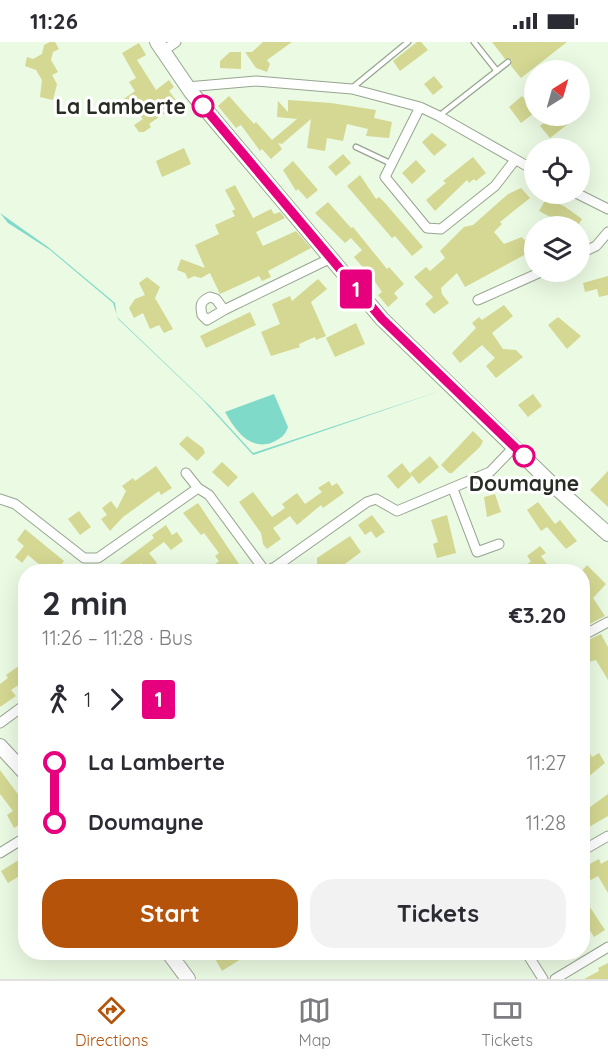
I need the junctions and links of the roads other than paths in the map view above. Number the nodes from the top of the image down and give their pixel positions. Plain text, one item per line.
1 (176, 42) edge
2 (408, 42) edge
3 (474, 42) edge
4 (160, 46) edge
5 (508, 62) dead end
6 (497, 71) junction
7 (187, 87) junction
8 (352, 89) junction
9 (420, 107) junction
10 (439, 116) junction
11 (356, 147) dead end
12 (515, 160) junction
13 (392, 164) junction
14 (524, 165) edge
15 (590, 200) edge
16 (608, 209) edge
17 (608, 232) edge
18 (590, 249) edge
19 (329, 259) junction
20 (524, 280) edge
21 (478, 300) dead end
22 (224, 310) dead end
23 (514, 447) junction
24 (186, 473) dead end
25 (198, 488) junction
26 (453, 489) junction
27 (0, 499) edge
28 (608, 534) edge
29 (499, 544) dead end
30 (259, 564) edge
31 (279, 564) edge
32 (608, 622) edge
33 (590, 632) edge
34 (18, 710) edge
35 (0, 723) edge
36 (1, 750) edge
37 (18, 766) edge
38 (608, 836) edge
39 (18, 842) edge
40 (590, 846) edge
41 (0, 853) edge
42 (608, 947) edge
43 (590, 958) edge
44 (174, 960) edge
45 (531, 960) edge
46 (586, 960) edge
47 (188, 979) edge
48 (543, 979) edge
49 (555, 979) edge

1 - 4 street
2 - 8 lane
3 - 6 lane
4 - 7 street
5 - 6 lane
6 - 10 lane
7 - 8 street
7 - 19 street
8 - 9 street
9 - 10 street
9 - 13 street
10 - 12 street
11 - 13 lane
12 - 13 street
12 - 14 street
15 - 16 street
17 - 18 street
19 - 22 street
19 - 23 street
20 - 21 street
23 - 26 street
23 - 28 street
24 - 25 street
25 - 27 street
25 - 30 street
26 - 29 street
26 - 31 street
32 - 33 street
34 - 35 street
36 - 37 street
38 - 40 street
39 - 41 street
42 - 43 street
44 - 47 street
45 - 48 street
46 - 49 street

